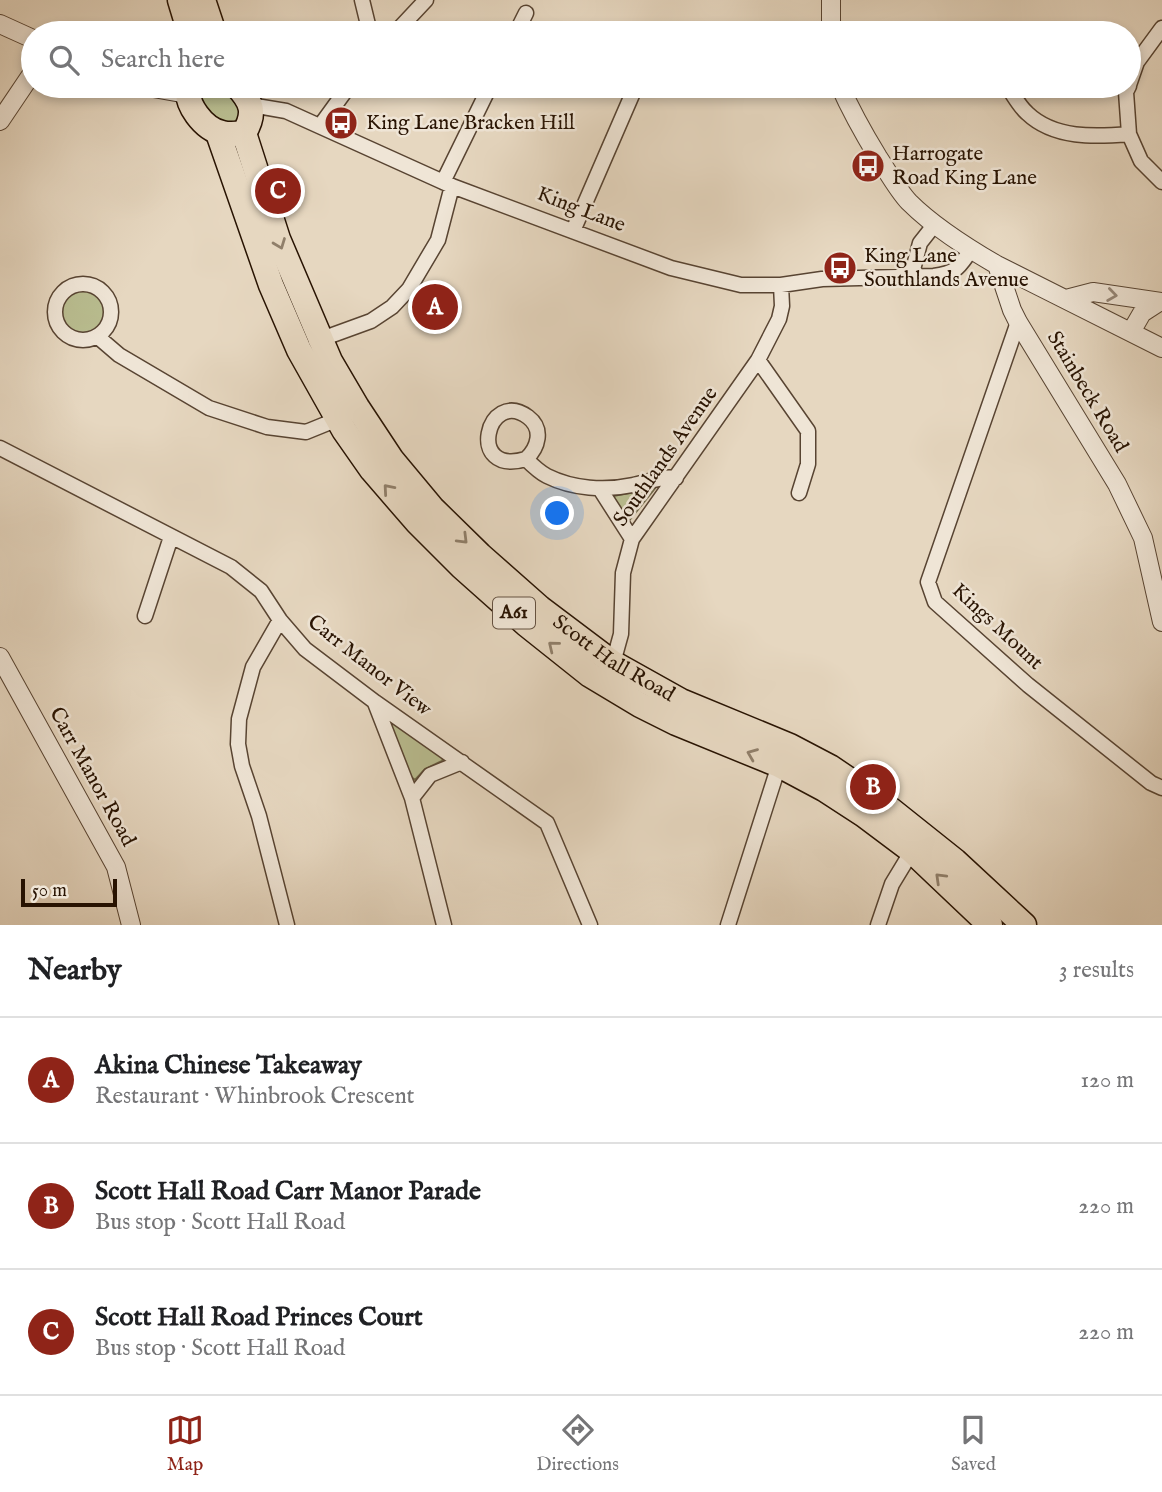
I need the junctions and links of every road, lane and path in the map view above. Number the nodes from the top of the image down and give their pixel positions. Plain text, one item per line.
1 (180, 0) edge
2 (203, 0) edge
3 (362, 0) edge
4 (426, 0) edge
5 (831, 0) edge
6 (526, 13) dead end
7 (186, 21) edge
8 (210, 21) edge
9 (367, 21) edge
10 (406, 21) edge
11 (522, 21) edge
12 (831, 21) edge
13 (0, 24) edge
14 (1162, 28) edge
15 (21, 34) edge
16 (1141, 57) edge
17 (21, 90) edge
18 (190, 98) edge
19 (244, 98) edge
20 (250, 98) edge
21 (340, 98) edge
22 (485, 98) edge
23 (633, 98) edge
24 (845, 98) edge
25 (1016, 98) edge
26 (1126, 98) edge
27 (0, 121) edge
28 (320, 126) junction
29 (218, 133) junction
30 (244, 133) junction
31 (1129, 134) junction
32 (1162, 182) edge
33 (447, 184) junction
34 (935, 223) junction
35 (573, 231) junction
36 (971, 250) junction
37 (997, 265) junction
38 (911, 277) junction
39 (781, 285) junction
40 (1066, 299) junction
41 (1161, 302) edge
42 (1018, 322) junction
43 (1131, 332) junction
44 (98, 337) junction
45 (309, 345) junction
46 (1162, 348) edge
47 (758, 360) junction
48 (338, 419) junction
49 (0, 448) edge
50 (526, 459) dead end
51 (676, 478) junction
52 (600, 489) junction
53 (799, 493) dead end
54 (171, 537) junction
55 (632, 540) junction
56 (145, 616) dead end
57 (280, 620) junction
58 (1162, 622) edge
59 (0, 657) edge
60 (613, 663) junction
61 (375, 702) junction
62 (462, 762) junction
63 (779, 765) junction
64 (1162, 788) edge
65 (412, 798) junction
66 (912, 851) junction
67 (131, 925) edge
68 (287, 925) edge
69 (444, 925) edge
70 (590, 925) edge
71 (728, 925) edge
72 (878, 925) edge
73 (990, 925) edge
74 (1024, 925) edge

1 - 7 highway
2 - 8 highway
3 - 9 street
4 - 10 street
5 - 12 street
6 - 11 street
13 - 15 street
14 - 16 street
17 - 27 street
18 - 29 highway, A61
19 - 30 highway
20 - 28 street, King Lane
21 - 28 street
22 - 33 street
23 - 35 street
24 - 34 street
25 - 31 street
26 - 31 street
28 - 33 street, King Lane
29 - 30 highway
29 - 45 highway, Scott Hall Road / A61
30 -> 45 highway, Scott Hall Road / A61
31 - 32 street
33 - 35 street, King Lane
33 - 45 street
34 - 36 street
34 - 38 street
35 - 39 street, King Lane
36 - 37 street
36 - 38 street, King Lane
37 - 40 street
37 - 42 street, Stainbeck Road
38 - 39 street, King Lane
39 - 47 street, Southlands Avenue
40 -> 41 street
40 - 43 street
41 - 43 street
42 - 58 street, Stainbeck Road
42 - 64 street, Kings Mount
43 - 46 street
44 - 44 street
44 - 48 street
45 - 48 highway, Scott Hall Road / A61
45 -> 60 highway, Scott Hall Road / A61
47 - 51 street, Southlands Avenue
47 - 53 street
63 -> 48 highway, Scott Hall Road / A61
49 - 54 street, Carr Manor View
50 - 52 street
51 - 52 street
51 - 55 street, Southlands Avenue
52 - 55 street
54 - 56 street
54 - 57 street, Carr Manor View
55 - 60 street, Southlands Avenue
57 - 61 street, Carr Manor View
57 - 68 street
59 - 67 street, Carr Manor Road
60 - 74 highway, Scott Hall Road / A61
61 - 62 street, Carr Manor View
61 - 65 street
62 - 65 street
62 - 70 street, Carr Manor View
63 - 66 highway, Scott Hall Road / A61
63 - 71 street
65 - 69 street
66 - 72 street
73 -> 66 highway, Scott Hall Road / A61

